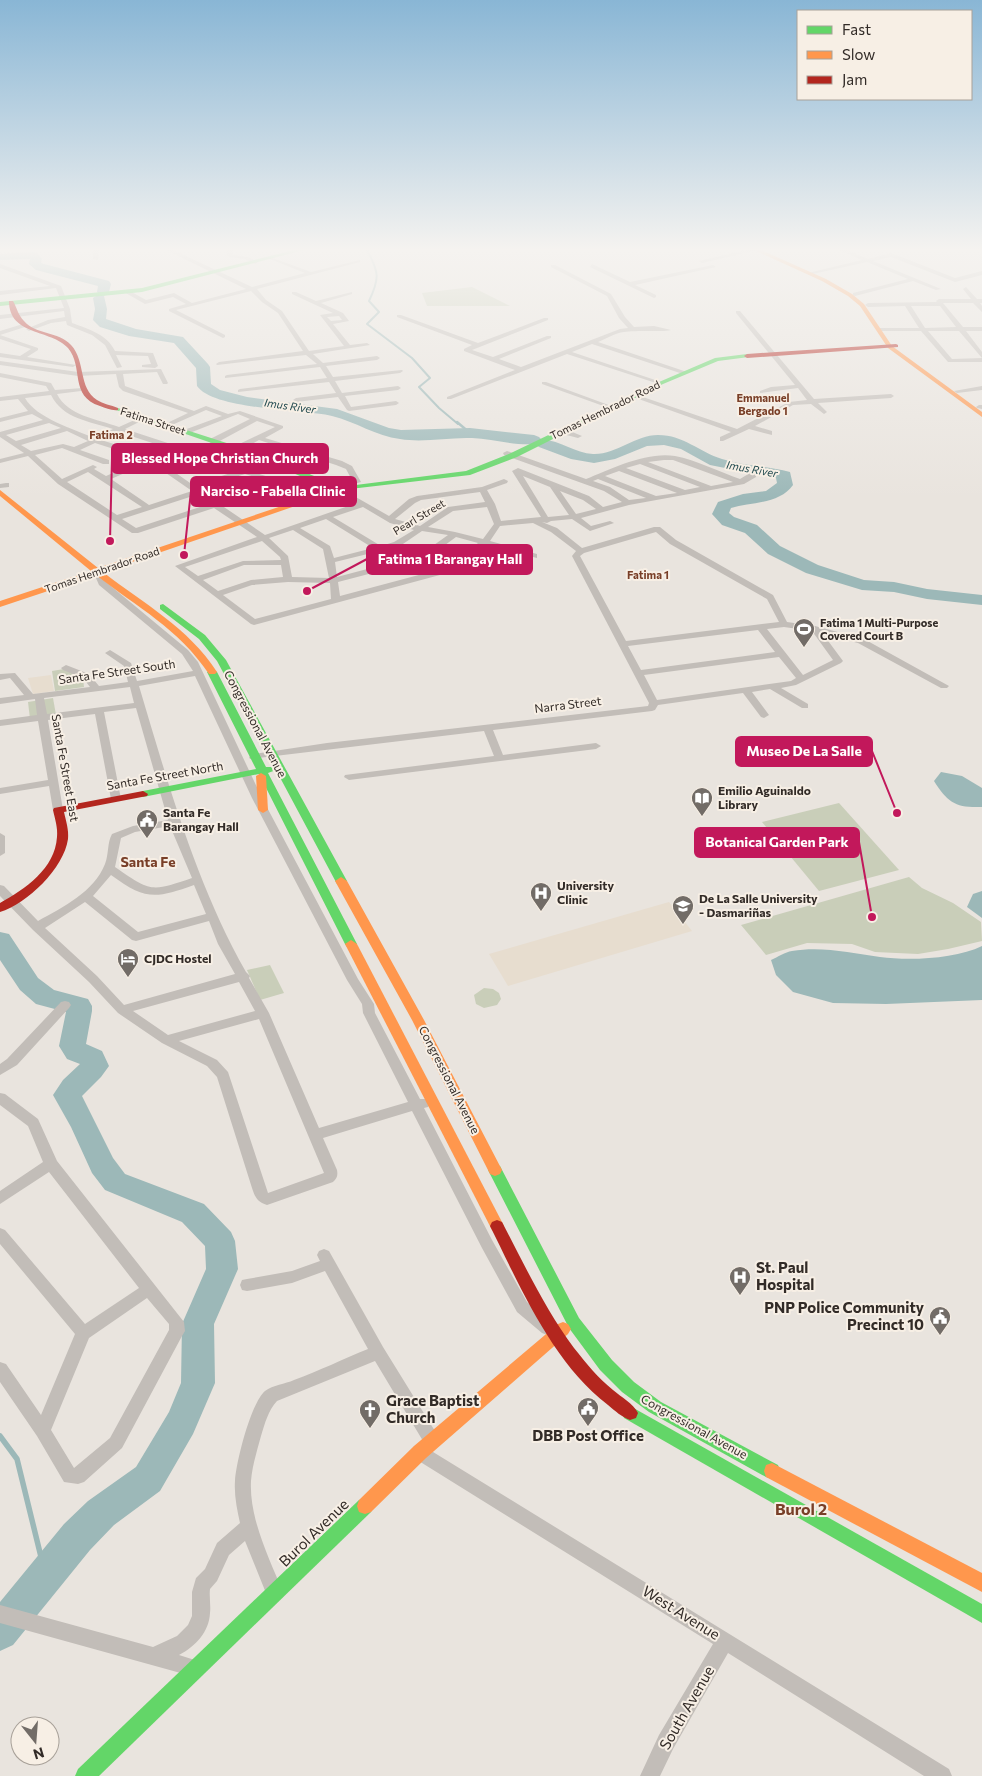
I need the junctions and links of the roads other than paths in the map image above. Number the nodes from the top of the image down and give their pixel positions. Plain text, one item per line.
1 (40, 333) edge
2 (89, 333) edge
3 (217, 333) edge
4 (294, 333) edge
5 (336, 333) edge
6 (444, 333) edge
7 (509, 333) edge
8 (615, 333) edge
9 (755, 333) edge
10 (884, 333) edge
11 (926, 333) edge
12 (962, 333) edge
13 (0, 335) edge
14 (223, 336) dead end
15 (550, 337) dead end
16 (592, 342) junction
17 (367, 345) dead end
18 (477, 345) junction
19 (893, 346) junction
20 (348, 347) junction
21 (307, 352) junction
22 (568, 352) junction
23 (112, 353) junction
24 (772, 354) junction
25 (0, 355) edge
26 (982, 356) edge
27 (22, 358) junction
28 (378, 358) dead end
29 (494, 359) junction
30 (982, 360) edge
31 (0, 363) edge
32 (219, 364) dead end
33 (322, 365) junction
34 (22, 366) junction
35 (78, 369) junction
36 (119, 369) junction
37 (522, 370) junction
38 (400, 371) dead end
39 (685, 373) junction
40 (2, 377) edge
41 (227, 377) dead end
42 (331, 379) junction
43 (164, 383) dead end
44 (544, 383) dead end
45 (661, 383) junction
46 (800, 386) junction
47 (398, 388) dead end
48 (982, 388) edge
49 (81, 389) junction
50 (52, 391) junction
51 (240, 391) dead end
52 (957, 391) junction
53 (762, 392) dead end
54 (340, 395) junction
55 (20, 396) junction
56 (635, 396) junction
57 (891, 396) dead end
58 (0, 398) edge
59 (449, 398) dead end
60 (296, 400) dead end
61 (812, 401) junction
62 (396, 403) dead end
63 (611, 407) junction
64 (981, 410) edge
65 (33, 412) junction
66 (824, 412) dead end
67 (195, 413) junction
68 (228, 416) junction
69 (143, 418) junction
70 (257, 418) junction
71 (0, 420) edge
72 (49, 421) junction
73 (165, 426) junction
74 (749, 426) junction
75 (67, 429) junction
76 (119, 429) junction
77 (186, 432) junction
78 (738, 432) junction
79 (558, 433) junction
80 (769, 433) dead end
81 (0, 434) edge
82 (578, 436) dead end
83 (259, 438) junction
84 (724, 439) dead end
85 (95, 440) junction
86 (213, 441) junction
87 (14, 444) junction
88 (236, 449) junction
89 (74, 450) junction
90 (516, 452) junction
91 (29, 453) junction
92 (264, 458) junction
93 (150, 459) junction
94 (0, 461) edge
95 (533, 462) junction
96 (642, 462) junction
97 (88, 469) junction
98 (621, 469) junction
99 (245, 470) junction
100 (516, 471) junction
101 (308, 475) junction
102 (753, 475) dead end
103 (597, 476) junction
104 (106, 479) junction
105 (504, 481) dead end
106 (61, 482) junction
107 (357, 482) junction
108 (585, 482) junction
109 (741, 482) junction
110 (283, 484) junction
111 (552, 484) junction
112 (1, 486) edge
113 (337, 488) junction
114 (710, 488) junction
115 (483, 489) junction
116 (195, 490) junction
117 (685, 493) junction
118 (654, 498) junction
119 (628, 502) junction
120 (363, 504) junction
121 (491, 504) junction
122 (217, 505) junction
123 (148, 508) junction
124 (602, 510) junction
125 (327, 516) junction
126 (574, 517) junction
127 (116, 518) junction
128 (390, 519) junction
129 (239, 521) junction
130 (547, 521) junction
131 (534, 522) junction
132 (610, 523) dead end
133 (498, 524) junction
134 (293, 527) junction
135 (420, 530) junction
136 (455, 534) junction
137 (263, 537) junction
138 (485, 542) junction
139 (381, 549) junction
140 (581, 551) junction
141 (534, 556) dead end
142 (465, 557) junction
143 (331, 560) junction
144 (286, 562) junction
145 (502, 568) dead end
146 (100, 569) junction
147 (197, 578) junction
148 (288, 579) junction
149 (332, 581) junction
150 (217, 594) junction
151 (0, 598) edge
152 (336, 601) junction
153 (0, 604) edge
154 (784, 624) junction
155 (760, 626) junction
156 (815, 629) junction
157 (624, 644) junction
158 (110, 653) dead end
159 (782, 654) junction
160 (66, 668) dead end
161 (198, 672) junction
162 (637, 673) junction
163 (0, 676) edge
164 (801, 679) junction
165 (134, 684) junction
166 (772, 686) junction
167 (944, 686) dead end
168 (97, 688) junction
169 (746, 690) junction
170 (34, 697) junction
171 (0, 701) edge
172 (654, 703) junction
173 (140, 705) junction
174 (805, 706) dead end
175 (99, 710) junction
176 (764, 715) dead end
177 (42, 718) junction
178 (0, 723) edge
179 (487, 727) junction
180 (596, 746) dead end
181 (271, 754) junction
182 (254, 757) junction
183 (500, 759) junction
184 (278, 767) junction
185 (261, 771) junction
186 (246, 775) junction
187 (348, 777) dead end
188 (53, 782) junction
189 (262, 790) junction
190 (0, 791) edge
191 (166, 791) junction
192 (116, 799) junction
193 (279, 806) junction
194 (58, 810) junction
195 (263, 810) junction
196 (174, 822) junction
197 (0, 836) edge
198 (0, 853) edge
199 (109, 868) junction
200 (198, 880) junction
201 (0, 888) edge
202 (85, 896) junction
203 (13, 901) junction
204 (0, 908) edge
205 (212, 916) junction
206 (37, 927) junction
207 (244, 976) junction
208 (65, 1005) dead end
209 (122, 1010) junction
210 (263, 1012) junction
211 (166, 1040) junction
212 (0, 1070) edge
213 (0, 1098) edge
214 (432, 1100) junction
215 (417, 1104) junction
216 (314, 1135) junction
217 (51, 1164) junction
218 (0, 1198) edge
219 (0, 1234) edge
220 (247, 1285) dead end
221 (149, 1289) junction
222 (574, 1324) junction
223 (83, 1333) junction
224 (555, 1334) junction
225 (378, 1352) junction
226 (0, 1369) edge
227 (43, 1431) junction
228 (426, 1446) junction
229 (250, 1526) junction
230 (982, 1584) edge
231 (274, 1592) junction
232 (0, 1614) edge
233 (982, 1614) edge
234 (725, 1641) junction
235 (154, 1656) junction
236 (197, 1669) junction
237 (85, 1776) edge
238 (650, 1776) edge
239 (942, 1776) edge

1 - 35 street
2 - 23 street
3 - 14 street
4 - 21 street
5 - 20 street
6 - 18 street
7 - 18 street
8 - 16 street
9 - 24 street
10 - 19 street
11 - 30 street
12 - 26 street
13 - 27 street
15 - 29 street
16 - 22 street
16 - 39 street
17 - 20 street
18 - 29 street
19 - 24 street, Tomas Hembrador Road
19 - 52 street
19 - 64 street
20 - 21 street
21 - 32 street
21 - 33 street
22 - 37 street
22 - 45 street
23 - 36 street
23 - 36 street
24 - 39 street, Tomas Hembrador Road
24 - 46 street
25 - 27 street
27 - 35 street
28 - 33 street
29 - 37 street
31 - 34 street
33 - 41 street
33 - 42 street
34 - 35 street
34 - 40 street
35 - 36 street
35 - 49 street
36 - 43 street
36 - 67 street
37 - 59 street
38 - 42 street
39 - 45 street, Tomas Hembrador Road
40 - 50 street
42 - 51 street
42 - 54 street
44 - 63 street
45 - 56 street, Tomas Hembrador Road
46 - 53 street
46 - 61 street
47 - 54 street
48 - 52 street
49 - 50 street
49 - 69 street, Fatima Street
50 - 55 street
50 - 76 street
52 - 64 street
54 - 60 street
54 - 62 street
55 - 58 street
55 - 65 street
56 - 63 street, Tomas Hembrador Road
56 - 78 street
57 - 61 street
61 - 66 street
61 - 74 street
63 - 79 street, Tomas Hembrador Road
65 - 71 street
65 - 72 street
67 - 68 street
67 - 73 street
68 - 70 street
68 - 77 street
69 - 73 street, Fatima Street
69 - 76 street
70 - 83 street
70 - 86 street
72 - 75 street
72 - 81 street
73 - 77 street, Fatima Street
74 - 78 street
74 - 80 street
75 - 85 street
75 - 87 street
76 - 85 street
76 - 99 street
77 - 86 street, Fatima Street
78 - 84 street
79 - 82 street
79 - 90 street, Tomas Hembrador Road
81 - 87 street
83 - 88 street
83 - 107 street
85 - 89 street
85 - 93 street
86 - 88 street, Fatima Street
87 - 91 street
88 - 92 street, Fatima Street
89 - 91 street
89 - 97 street
90 - 95 street
90 - 107 street, Tomas Hembrador Road
90 - 113 street, Tomas Hembrador Road
91 - 94 street
91 - 106 street
92 - 99 street
92 - 101 street, Fatima Street
93 - 104 street
93 - 116 street
95 - 100 street
95 - 108 street
96 - 98 street
96 - 109 street
96 - 114 street
97 - 104 street
97 - 106 street
98 - 103 street
98 - 117 street
99 - 110 street
99 - 116 street
100 - 111 street
100 - 130 street
101 - 110 street
101 - 113 street, Fatima Street
102 - 109 street
103 - 108 street
103 - 118 street
104 - 123 street
105 - 115 street
106 - 127 street
107 - 113 street, Tomas Hembrador Road
108 - 119 street
109 - 114 street
110 - 122 street
111 - 124 street
111 - 126 street
112 - 146 street, Congressional Avenue
113 - 120 street, Fatima Street
113 - 129 street, Tomas Hembrador Road
114 - 117 street
115 - 121 street
115 - 128 street
116 - 122 street
116 - 123 street
117 - 118 street
118 - 119 street
119 - 124 street
120 - 125 street
120 - 128 street, Fatima Street
121 - 133 street
121 - 135 street, Pearl Street
122 - 127 street
122 - 129 street
123 - 127 street
124 - 126 street
125 - 134 street
125 - 139 street
126 - 130 street
126 - 132 street
128 - 135 street, Fatima Street
129 - 137 street
129 - 146 street, Tomas Hembrador Road
130 - 131 street
131 - 133 street
131 - 140 street
133 - 138 street
134 - 137 street
134 - 143 street
135 - 136 street, Fatima Street
135 - 139 street, Pearl Street
136 - 138 street, Fatima Street
136 - 149 street
137 - 144 street
137 - 147 street
138 - 141 street, Fatima Street
138 - 142 street
139 - 143 street, Pearl Street
140 - 154 street
140 - 157 street
142 - 145 street
142 - 152 street
143 - 149 street
144 - 147 street
144 - 148 street
146 - 151 street, Tomas Hembrador Road
146 - 153 street, Tomas Hembrador Road
146 - 161 street, Congressional Avenue
146 - 181 street, Congressional Avenue
146 - 182 street, Congressional Avenue
147 - 150 street
148 - 149 street
148 - 150 street
149 - 152 street
150 - 152 street
154 - 155 street
154 - 156 street
155 - 157 street
155 - 159 street
156 - 164 street
156 - 167 street
157 - 162 street
158 - 165 street
159 - 162 street
159 - 164 street
160 - 168 street
161 - 165 street, Santa Fe Street South
161 - 186 street, Congressional Avenue
162 - 172 street
163 - 170 street
164 - 166 street
165 - 168 street, Santa Fe Street South
165 - 173 street
166 - 169 street
166 - 174 street
168 - 170 street, Santa Fe Street South
169 - 172 street
169 - 176 street
170 - 171 street, Santa Fe Street South
170 - 177 street, Santa Fe Street East
172 - 179 street, Narra Street
173 - 175 street
173 - 191 street
175 - 177 street
175 - 192 street
177 - 178 street
177 - 188 street, Santa Fe Street East
179 - 181 street, Narra Street
179 - 183 street
180 - 183 street
181 - 182 street, Narra Street
181 - 184 street, Congressional Avenue
182 - 185 street, Congressional Avenue
183 - 187 street
184 - 185 street, Santa Fe Street North
184 - 222 street, Congressional Avenue
185 - 186 street, Santa Fe Street North
185 - 189 street
185 - 193 street, Congressional Avenue
186 - 189 street
186 - 191 street, Santa Fe Street North
186 - 195 street, Congressional Avenue
188 - 190 street
188 - 194 street, Santa Fe Street East
189 - 193 street
189 - 195 street
191 - 192 street, Santa Fe Street North
191 - 196 street
192 - 194 street, Santa Fe Street North
193 - 214 street, Congressional Avenue
194 - 203 street, Santa Fe Street East
195 - 215 street, Congressional Avenue
196 - 199 street
196 - 200 street
197 - 198 street
199 - 200 street
199 - 202 street
200 - 205 street
201 - 203 street
202 - 205 street
202 - 206 street
203 - 204 street, Santa Fe Street East
203 - 206 street
205 - 207 street
206 - 209 street
207 - 209 street
207 - 210 street
208 - 212 street
209 - 211 street
210 - 211 street
210 - 216 street
211 - 216 street
213 - 217 street
214 - 215 street
214 - 224 street, Congressional Avenue
215 - 216 street
215 - 224 street, Congressional Avenue
217 - 218 street
217 - 221 street
219 - 223 street
220 - 225 street
221 - 223 street
221 - 227 street
222 - 224 street, Burol Avenue
222 - 230 street, Congressional Avenue
223 - 227 street
224 - 228 street, Burol Avenue
224 - 233 street, Congressional Avenue
225 - 228 street
225 - 229 street
226 - 227 street
228 - 231 street, Burol Avenue
228 - 234 street, West Avenue
229 - 231 street
229 - 235 street
231 - 236 street, Burol Avenue
232 - 235 street
234 - 238 street, South Avenue
234 - 239 street, West Avenue
235 - 236 street
236 - 237 street, Burol Avenue

